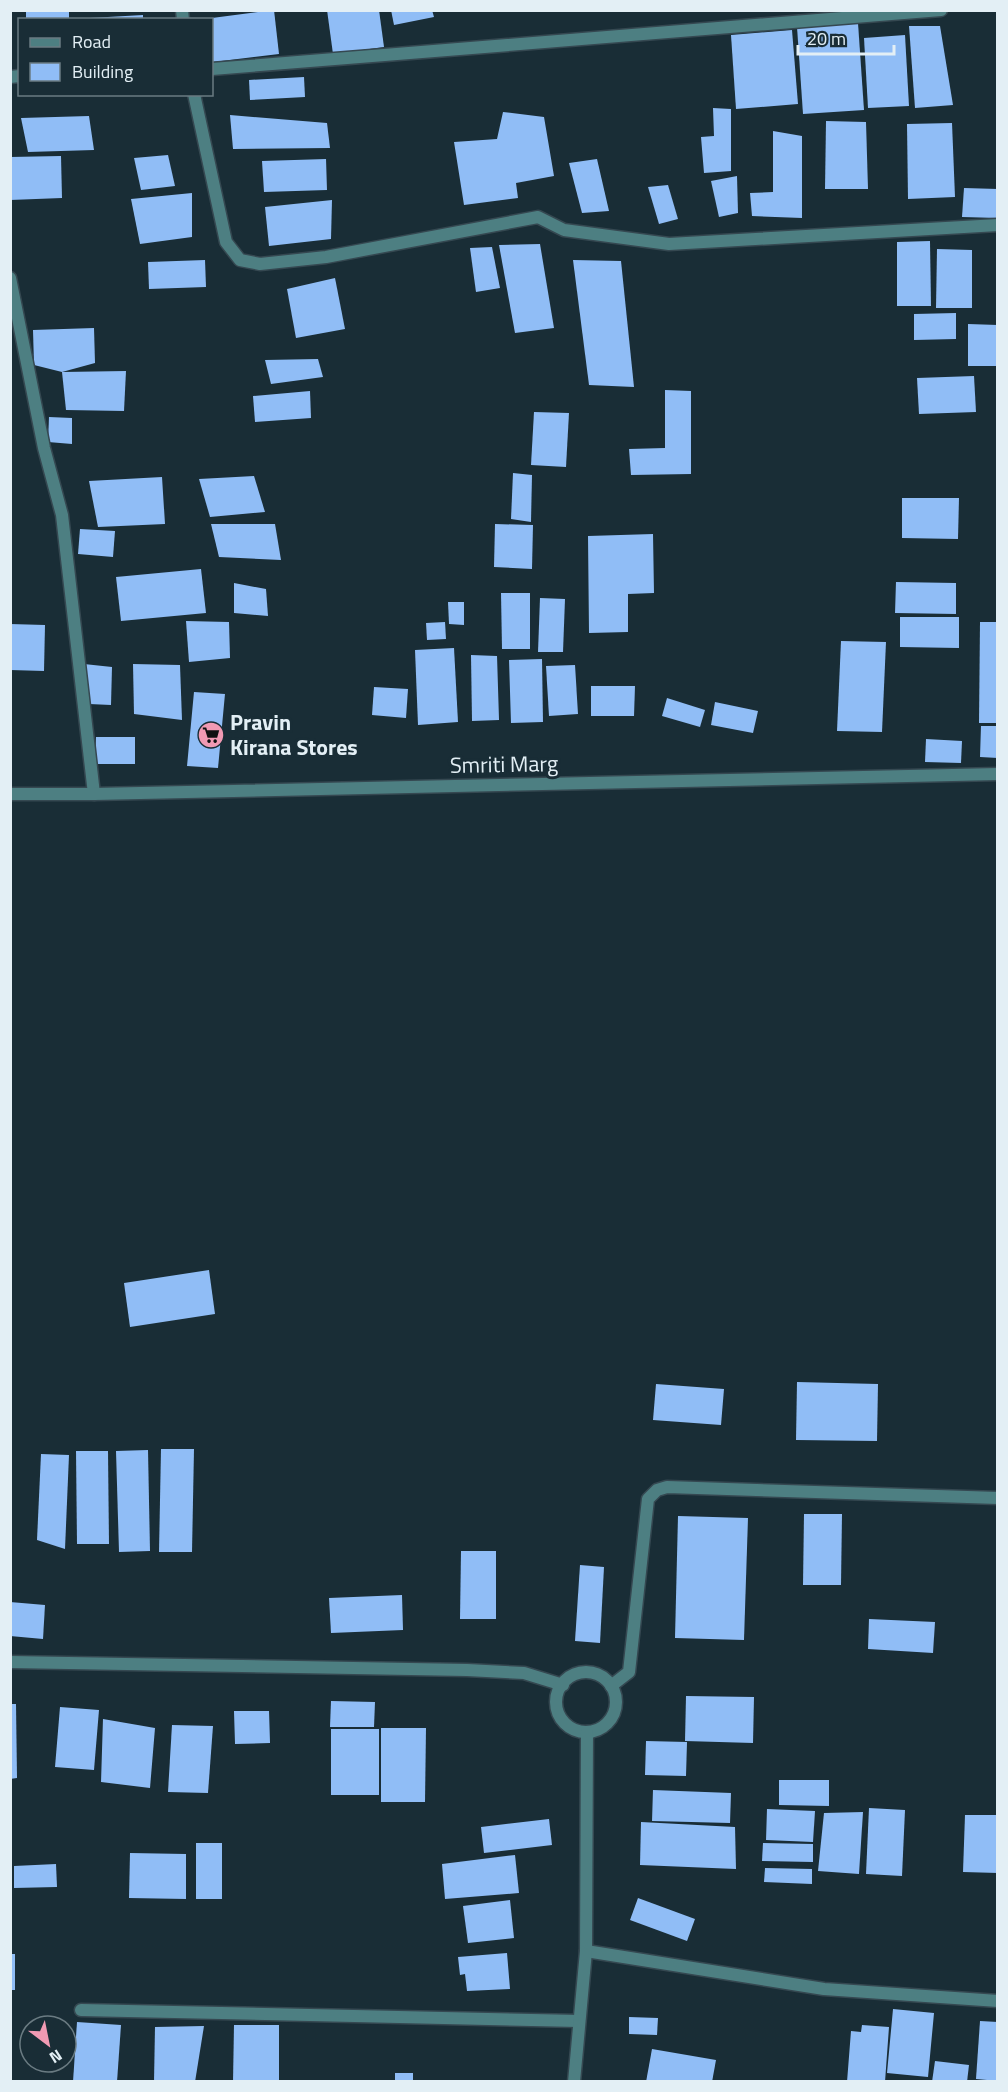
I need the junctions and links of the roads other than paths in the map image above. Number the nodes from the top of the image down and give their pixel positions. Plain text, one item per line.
1 (942, 10) edge
2 (213, 69) edge
3 (194, 96) edge
4 (998, 225) edge
5 (10, 278) edge
6 (998, 774) edge
7 (10, 794) edge
8 (94, 795) junction
9 (998, 1498) edge
10 (10, 1662) edge
11 (563, 1685) junction
12 (611, 1686) junction
13 (587, 1732) junction
14 (586, 1951) junction
15 (998, 2001) edge
16 (81, 2010) dead end
17 (579, 2021) junction
18 (574, 2082) edge

1 - 2 street
3 - 4 street
5 - 8 street
6 - 8 street, Smriti Marg
7 - 8 street, Smriti Marg
9 - 12 street
10 - 11 street
11 - 12 street
11 - 13 street
12 - 13 street
13 - 14 street
14 - 15 street
14 - 17 street
16 - 17 street
17 - 18 street

